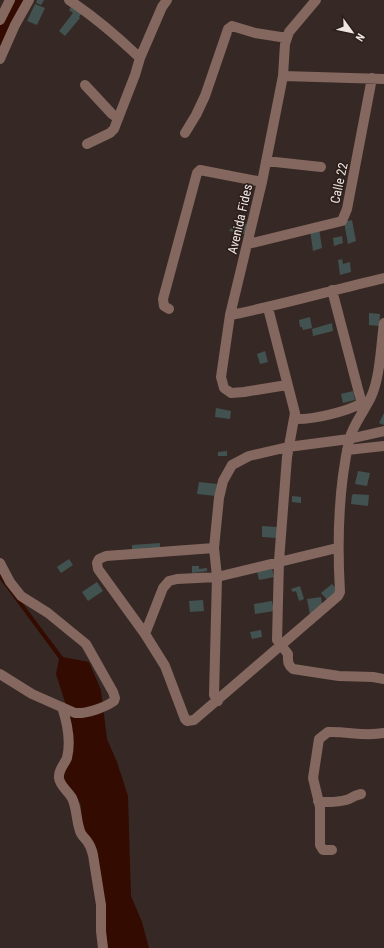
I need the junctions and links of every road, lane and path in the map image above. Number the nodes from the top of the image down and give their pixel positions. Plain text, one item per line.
1 (10, 0) edge
2 (29, 0) edge
3 (69, 0) edge
4 (316, 0) edge
5 (163, 2) edge
6 (0, 20) edge
7 (287, 38) junction
8 (140, 58) junction
9 (0, 59) edge
10 (283, 76) junction
11 (372, 78) junction
12 (384, 78) edge
13 (85, 85) dead end
14 (118, 118) junction
15 (185, 133) dead end
16 (87, 144) dead end
17 (266, 161) junction
18 (321, 167) dead end
19 (262, 182) junction
20 (248, 244) junction
21 (384, 278) edge
22 (332, 290) junction
23 (268, 308) junction
24 (169, 309) dead end
25 (230, 315) junction
26 (384, 323) edge
27 (287, 385) junction
28 (364, 405) junction
29 (294, 419) junction
30 (384, 431) edge
31 (349, 439) junction
32 (384, 446) edge
33 (288, 447) junction
34 (347, 450) junction
35 (214, 548) junction
36 (337, 548) junction
37 (279, 561) junction
38 (0, 563) edge
39 (217, 577) junction
40 (144, 634) junction
41 (281, 645) junction
42 (0, 674) edge
43 (384, 680) edge
44 (218, 701) junction
45 (62, 707) junction
46 (384, 733) edge
47 (361, 794) dead end
48 (318, 801) junction
49 (332, 850) dead end
50 (103, 948) edge

1 - 6 street
2 - 9 street
3 - 8 street
4 - 7 street, Avenida Fides
5 - 8 street
7 - 10 street, Avenida Fides
7 - 15 street
8 - 14 street
10 - 11 street
10 - 17 street, Avenida Fides
11 - 12 street
11 - 20 street, Calle 22
13 - 14 street
14 - 16 street
17 - 18 street
17 - 19 street, Avenida Fides
19 - 20 street, Avenida Fides
19 - 24 street
20 - 25 street, Avenida Fides
21 - 22 street
22 - 23 street
22 - 28 street
23 - 25 street
23 - 27 street
25 - 27 street, Avenida Fides
26 - 28 street
27 - 29 street
28 - 29 street
28 - 31 street
29 - 33 street
30 - 31 street
31 - 33 street
31 - 34 street
32 - 34 street
33 - 35 street
33 - 37 street
34 - 36 street
35 - 39 street
35 - 40 street
36 - 37 street
36 - 41 street
37 - 39 street
37 - 41 street
38 - 45 street
39 - 40 street
39 - 44 street
40 - 44 street
41 - 43 street
41 - 44 street
42 - 45 street
45 - 50 street
46 - 48 street
47 - 48 street
48 - 49 street

